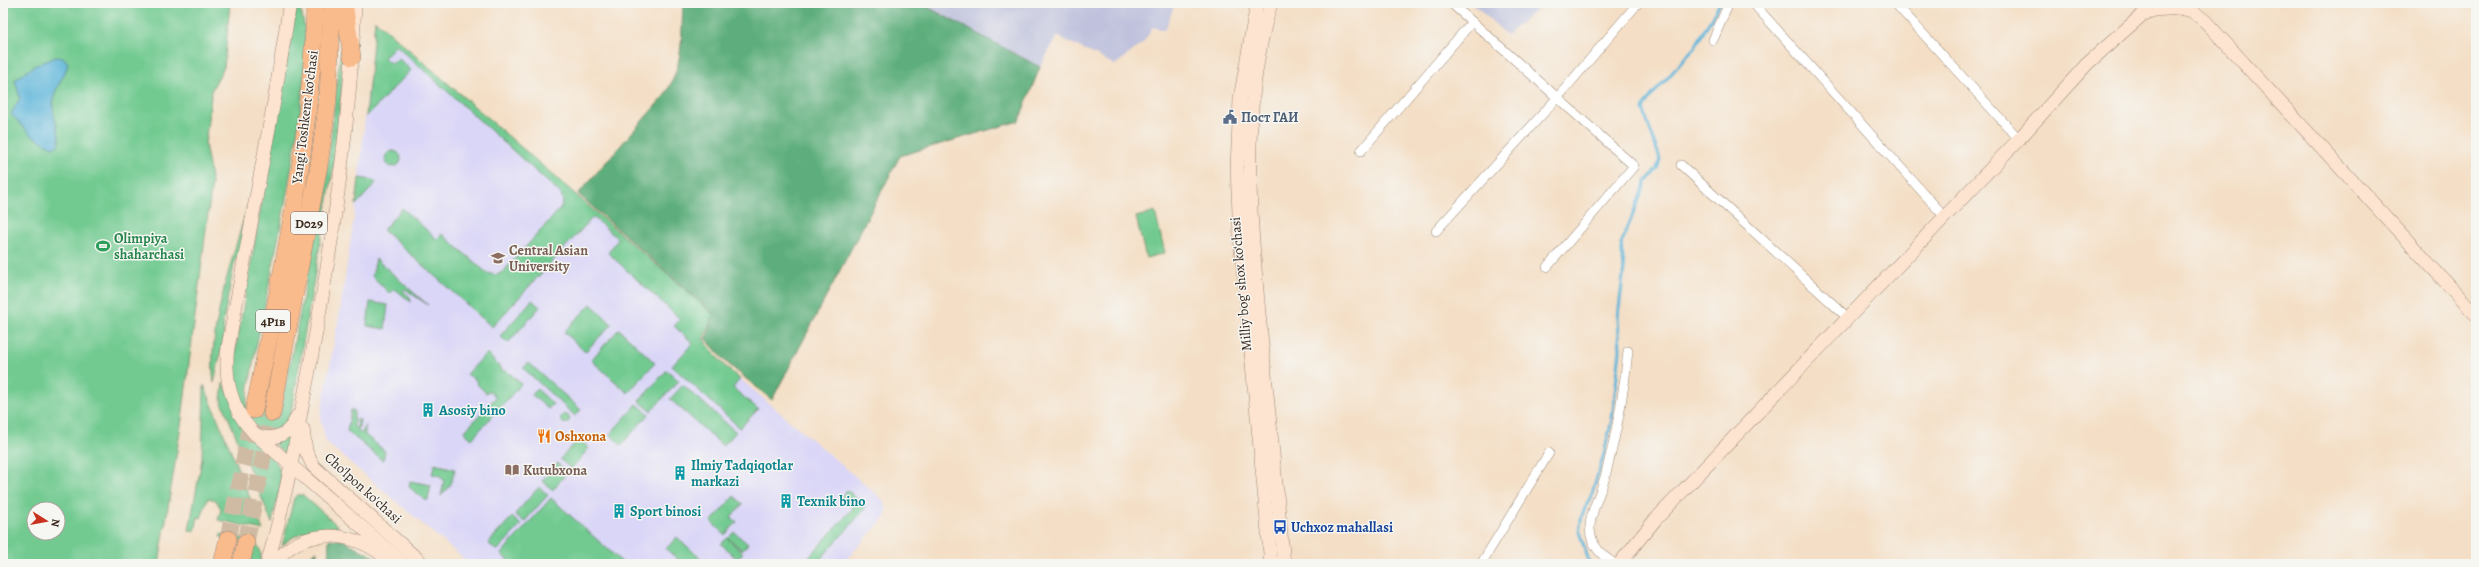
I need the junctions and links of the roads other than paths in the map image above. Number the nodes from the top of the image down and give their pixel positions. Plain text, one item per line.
1 (290, 3) edge
2 (309, 3) edge
3 (315, 3) edge
4 (332, 3) edge
5 (344, 3) edge
6 (355, 3) edge
7 (1257, 3) edge
8 (1271, 3) edge
9 (1451, 3) edge
10 (1638, 3) edge
11 (1730, 3) edge
12 (1753, 3) edge
13 (1895, 3) edge
14 (1472, 22) junction
15 (322, 32) junction
16 (1713, 40) dead end
17 (352, 57) junction
18 (1558, 97) junction
19 (2019, 139) junction
20 (1361, 151) dead end
21 (1681, 165) dead end
22 (1944, 216) junction
23 (1436, 230) dead end
24 (289, 231) joint
25 (1547, 267) dead end
26 (2476, 315) edge
27 (1848, 318) junction
28 (1628, 351) dead end
29 (303, 401) junction
30 (254, 410) tunnel mouth
31 (272, 413) tunnel mouth
32 (256, 435) junction
33 (1549, 453) dead end
34 (292, 466) junction
35 (228, 538) tunnel mouth
36 (246, 542) tunnel mouth
37 (222, 564) edge
38 (241, 564) edge
39 (267, 564) edge
40 (274, 564) edge
41 (393, 564) edge
42 (404, 564) edge
43 (423, 564) edge
44 (1271, 564) edge
45 (1284, 564) edge
46 (1481, 564) edge
47 (1615, 564) edge
48 (1619, 564) edge

1 - 32 main road
2 - 15 highway
3 - 15 highway, Yangi Toshkent ko‘chasi / D029
4 - 15 highway
5 - 17 highway
6 - 17 main road
7 - 44 main road, Milliy bog‘ shox ko‘chasi
8 - 45 main road, Milliy bog‘ shox ko‘chasi
9 - 14 street
10 - 18 street
11 - 16 street
12 - 22 street
13 - 19 street
14 - 18 street
14 - 20 street
15 - 24 highway, Yangi Toshkent ko‘chasi / D029
15 - 31 highway, Yangi Toshkent ko‘chasi / D029
17 - 29 main road
18 - 23 street
18 - 25 street
19 - 22 main road
19 - 26 main road
21 - 27 street
22 - 27 main road
24 - 30 highway, 4Р1в
27 - 48 main road
28 - 47 street
29 - 32 main road
29 - 34 main road
29 - 43 main road, Cho'lpon ko'chasi
32 - 34 main road
33 - 46 street
34 - 39 main road
34 - 42 main road
35 - 37 highway
36 - 38 highway
40 - 41 main road

